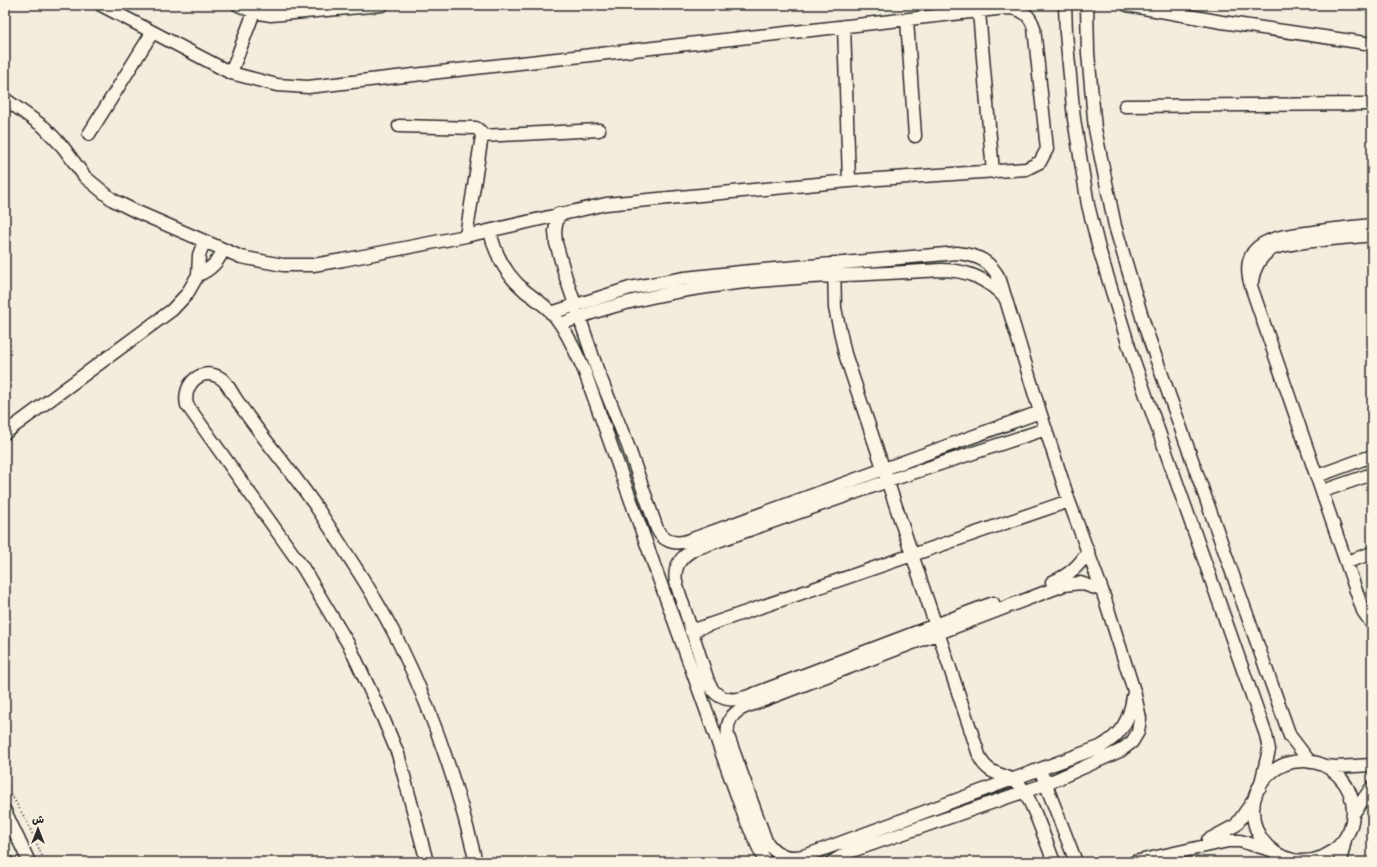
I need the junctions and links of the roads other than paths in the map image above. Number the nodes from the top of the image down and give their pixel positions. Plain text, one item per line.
1 (101, 5) edge
2 (238, 5) edge
3 (382, 5) edge
4 (1065, 5) edge
5 (1087, 5) edge
6 (1127, 5) edge
7 (254, 12) junction
8 (979, 12) junction
9 (907, 20) junction
10 (844, 26) junction
11 (152, 33) junction
12 (1372, 44) edge
13 (232, 73) junction
14 (5, 99) edge
15 (1372, 104) edge
16 (1125, 106) dead end
17 (399, 126) dead end
18 (599, 130) dead end
19 (89, 134) dead end
20 (482, 136) junction
21 (915, 136) dead end
22 (993, 172) junction
23 (849, 181) junction
24 (558, 214) junction
25 (1372, 225) edge
26 (490, 231) junction
27 (1372, 235) edge
28 (466, 236) junction
29 (204, 242) junction
30 (223, 250) junction
31 (834, 263) junction
32 (198, 275) junction
33 (833, 277) junction
34 (1252, 289) junction
35 (1005, 299) junction
36 (575, 305) junction
37 (551, 313) junction
38 (580, 316) junction
39 (561, 324) junction
40 (1040, 412) junction
41 (1046, 429) junction
42 (5, 433) edge
43 (1372, 456) edge
44 (884, 468) junction
45 (1372, 474) edge
46 (1317, 476) junction
47 (888, 481) junction
48 (1322, 491) junction
49 (1069, 501) junction
50 (1088, 551) junction
51 (1372, 553) edge
52 (912, 555) junction
53 (1347, 562) junction
54 (1102, 590) junction
55 (1359, 596) junction
56 (1372, 614) edge
57 (1372, 624) edge
58 (937, 629) junction
59 (692, 631) junction
60 (1134, 691) junction
61 (1310, 762) junction
62 (1372, 765) edge
63 (1325, 766) junction
64 (1040, 770) junction
65 (1013, 780) junction
66 (1046, 784) junction
67 (1372, 787) edge
68 (1025, 792) junction
69 (1258, 792) junction
70 (5, 811) edge
71 (1353, 814) junction
72 (1345, 838) junction
73 (1194, 847) junction
74 (1274, 851) junction
75 (5, 859) edge
76 (1293, 861) edge
77 (7, 862) edge
78 (29, 862) edge
79 (426, 862) edge
80 (476, 862) edge
81 (765, 862) edge
82 (832, 862) edge
83 (1054, 862) edge
84 (1075, 862) edge
85 (1134, 862) edge
86 (1340, 862) edge

1 - 11 street
2 - 7 street
3 - 7 street
4 - 69 street
5 - 61 street
6 - 12 street
7 - 13 street
8 - 9 street
8 - 22 street
8 - 22 street
9 - 10 street
9 - 21 street
10 - 13 street
10 - 23 street
11 - 13 street
11 - 19 street
14 - 29 street
15 - 16 street
17 - 20 street
18 - 20 street
20 - 28 street
22 - 23 street
23 - 24 street
24 - 26 street
24 - 36 street
25 - 34 street
26 - 28 street
26 - 37 street
27 - 34 street
28 - 30 street
29 - 30 street
29 - 32 street
30 - 32 street
31 - 33 street
31 - 35 street
31 - 36 street
32 - 42 street
33 - 35 street
33 - 38 street
33 - 44 street
34 - 46 street
35 - 40 street
36 - 37 street
36 - 38 street
37 - 39 street
38 - 39 street
38 - 44 street
39 - 81 street
40 - 41 street
40 - 44 street
41 - 47 street
41 - 49 street
43 - 46 street
44 - 47 street
45 - 48 street
46 - 48 street
47 - 52 street
47 - 59 street
48 - 53 street
49 - 50 street
49 - 52 street
50 - 54 street
50 - 58 street
51 - 53 street
52 - 58 street
52 - 59 street
53 - 55 street
54 - 58 street
54 - 60 street
55 - 56 street
55 - 57 street
58 - 59 street
58 - 65 street
58 - 65 street
60 - 64 street
60 - 66 street
61 - 63 street
61 - 69 street
62 - 63 street
63 - 71 street
64 - 65 street
64 - 66 street
65 - 68 street
66 - 68 street
66 - 84 street
67 - 71 street
68 - 82 street
68 - 83 street
69 - 73 street
69 - 74 street
70 - 78 street
71 - 72 street
72 - 76 street
72 - 86 street
73 - 74 street
73 - 85 street
74 - 76 street
75 - 77 street
79 - 80 street

